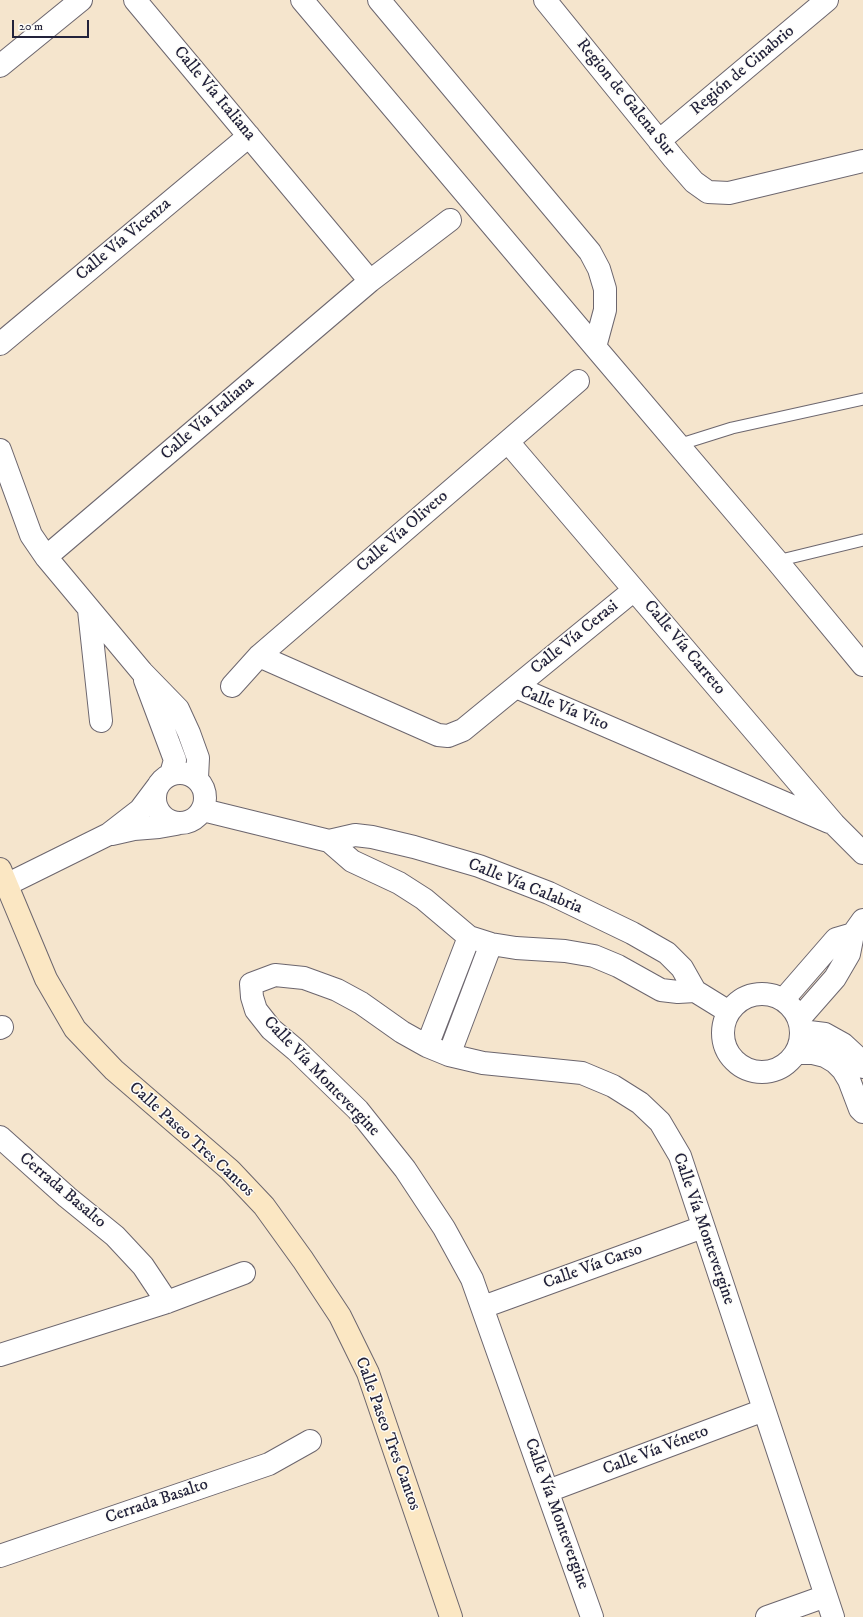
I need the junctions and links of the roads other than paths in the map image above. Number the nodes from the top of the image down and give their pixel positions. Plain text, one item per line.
1 (81, 0) edge
2 (135, 0) edge
3 (302, 0) edge
4 (379, 0) edge
5 (545, 0) edge
6 (827, 0) edge
7 (0, 66) edge
8 (249, 136) junction
9 (659, 141) junction
10 (863, 161) edge
11 (450, 220) dead end
12 (370, 281) junction
13 (0, 344) edge
14 (595, 348) junction
15 (578, 381) dead end
16 (863, 399) edge
17 (508, 442) junction
18 (678, 445) junction
19 (0, 450) edge
20 (863, 540) edge
21 (46, 557) junction
22 (777, 561) junction
23 (634, 590) junction
24 (90, 610) junction
25 (259, 656) junction
26 (863, 665) edge
27 (142, 672) junction
28 (232, 686) dead end
29 (516, 687) junction
30 (101, 721) dead end
31 (196, 778) junction
32 (165, 780) junction
33 (203, 810) junction
34 (176, 824) junction
35 (834, 824) junction
36 (109, 834) junction
37 (329, 841) junction
38 (863, 853) edge
39 (3, 877) edge
40 (858, 927) edge
41 (632, 933) junction
42 (469, 937) junction
43 (491, 944) junction
44 (618, 966) junction
45 (695, 991) junction
46 (783, 1000) junction
47 (729, 1012) junction
48 (800, 1025) junction
49 (427, 1046) junction
50 (798, 1053) junction
51 (449, 1055) junction
52 (863, 1067) edge
53 (863, 1112) edge
54 (0, 1137) edge
55 (703, 1227) junction
56 (244, 1272) dead end
57 (167, 1302) junction
58 (483, 1307) junction
59 (0, 1355) edge
60 (764, 1410) junction
61 (310, 1441) dead end
62 (548, 1491) junction
63 (0, 1556) edge
64 (826, 1596) junction
65 (451, 1617) edge
66 (592, 1617) edge
67 (767, 1617) edge
68 (833, 1617) edge

1 - 7 street
2 - 8 street, Calle Vía Italiana
3 - 14 street
4 - 14 street
5 - 9 street, Region de Galena Sur
6 - 9 street, Región de Cinabrio
8 - 12 street, Calle Vía Italiana
8 - 13 street, Calle Vía Vicenza
9 - 10 street, Region de Galena Sur
11 - 12 street, Calle Vía Italiana
12 - 21 street, Calle Vía Italiana
14 - 18 street
15 - 17 street, Calle Vía Oliveto
16 - 18 lane
17 - 23 street, Calle Vía Carreto
17 - 25 street, Calle Vía Oliveto
18 - 22 street
19 - 21 street
20 - 22 lane
21 - 24 street
22 - 26 street
23 - 29 street, Calle Vía Cerasi
23 - 35 street, Calle Vía Carreto
24 - 27 street
24 - 30 street
25 - 28 street, Calle Vía Oliveto
25 - 29 street, Calle Vía Vito
27 - 31 street
27 - 32 street
29 - 35 street, Calle Vía Vito
31 - 32 street
31 - 33 street
32 - 34 street
32 - 36 street
33 - 34 street
33 - 37 street, Calle Vía Calabria
34 - 36 street
35 - 38 street, Calle Vía Carreto
36 - 39 street
37 - 41 street, Calle Vía Calabria
37 - 42 street, Calle Vía Calabria
39 - 65 street, Calle Paseo Tres Cantos
40 - 46 street
40 - 48 street
41 - 44 street
41 - 45 street, Calle Vía Calabria
42 - 43 street, Calle Vía Calabria
42 - 49 street
43 - 44 street, Calle Vía Calabria
43 - 51 street
44 - 45 street, Calle Vía Calabria
45 - 47 street, Calle Vía Calabria
46 - 47 street
46 - 48 street
47 - 50 street
48 - 50 street
48 - 52 street
49 - 51 street, Calle Vía Montevergine
49 - 58 street, Calle Vía Montevergine
50 - 53 street
51 - 55 street, Calle Vía Montevergine
54 - 57 street, Cerrada Basalto
55 - 58 street, Calle Vía Carso
55 - 60 street, Calle Vía Montevergine
56 - 57 street
57 - 59 street
58 - 62 street, Calle Vía Montevergine
60 - 62 street, Calle Vía Véneto
60 - 64 street, Calle Vía Montevergine
61 - 63 street, Cerrada Basalto
62 - 66 street, Calle Vía Montevergine
64 - 67 street
64 - 68 street, Calle Vía Montevergine

